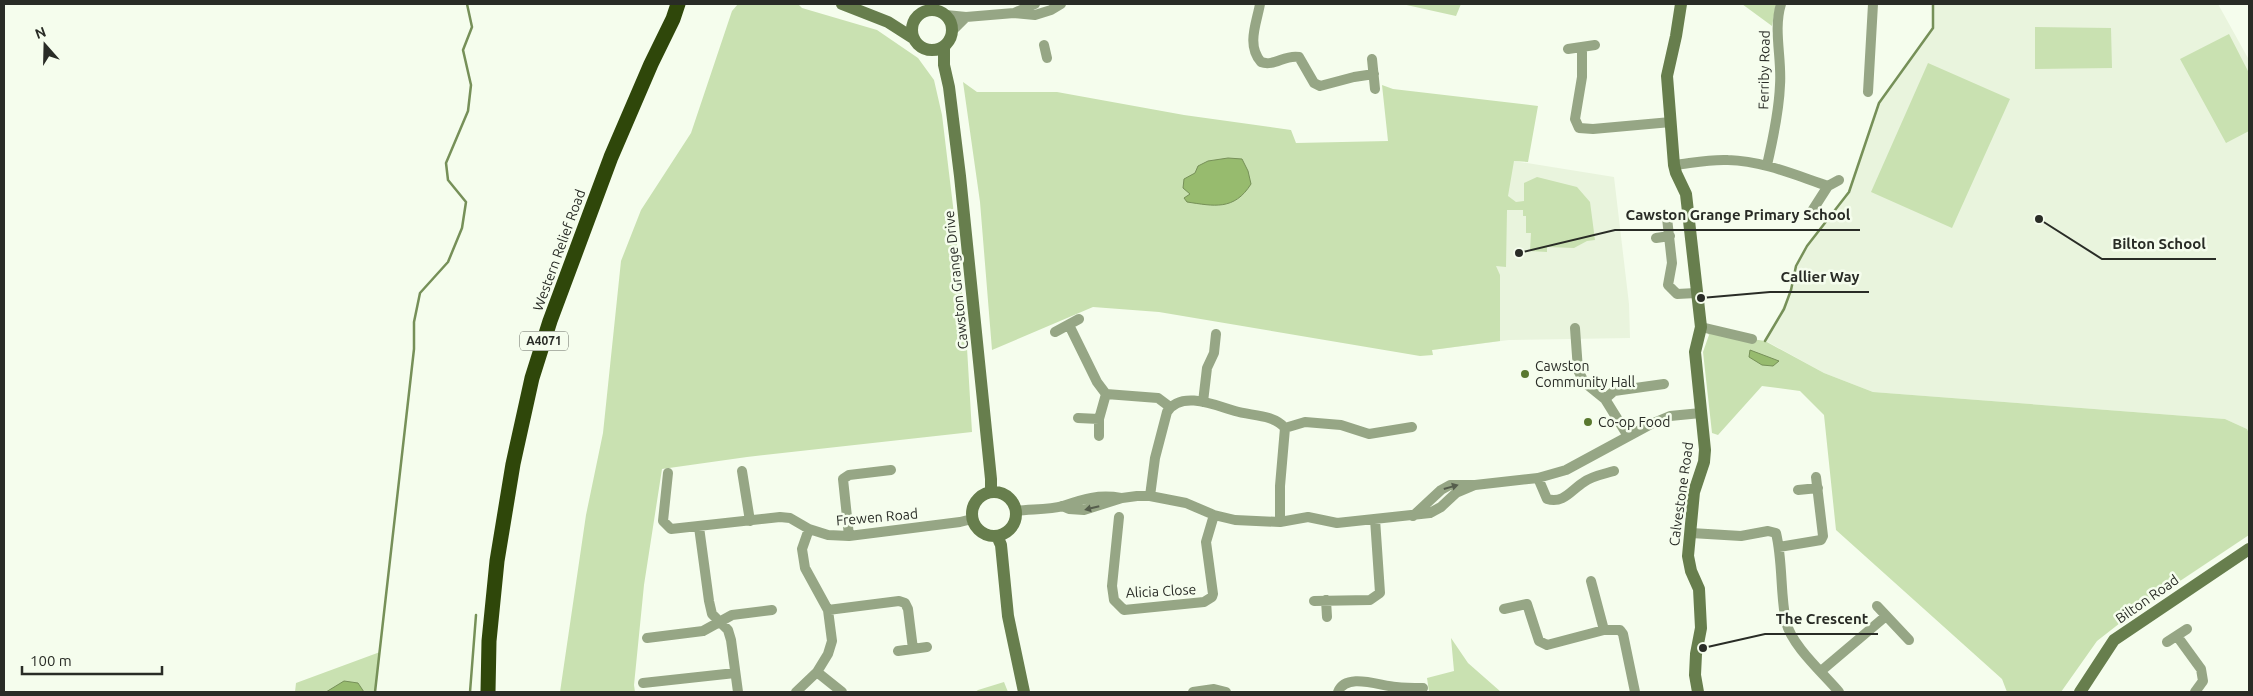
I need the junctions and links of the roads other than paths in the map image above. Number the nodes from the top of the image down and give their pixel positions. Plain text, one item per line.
1 (842, 4) edge
2 (1035, 4) edge
3 (1061, 4) edge
4 (1260, 4) edge
5 (1681, 4) edge
6 (1781, 4) edge
7 (1873, 4) edge
8 (678, 6) edge
9 (1014, 13) junction
10 (946, 15) junction
11 (917, 16) junction
12 (966, 17) junction
13 (888, 22) junction
14 (952, 32) junction
15 (913, 38) junction
16 (1044, 45) dead end
17 (1595, 46) dead end
18 (944, 47) junction
19 (1582, 47) junction
20 (926, 49) junction
21 (1568, 49) dead end
22 (1047, 58) dead end
23 (1372, 59) dead end
24 (944, 65) junction
25 (1374, 74) junction
26 (1375, 89) dead end
27 (1868, 92) dead end
28 (1671, 122) junction
29 (1674, 165) junction
30 (1767, 165) junction
31 (1839, 180) dead end
32 (1828, 186) junction
33 (1812, 211) dead end
34 (1668, 218) dead end
35 (1670, 236) junction
36 (1656, 238) dead end
37 (1696, 292) junction
38 (1079, 319) dead end
39 (1069, 325) junction
40 (1576, 328) dead end
41 (1701, 328) junction
42 (1054, 332) dead end
43 (1216, 334) dead end
44 (1752, 339) dead end
45 (1664, 384) dead end
46 (1106, 394) junction
47 (1605, 399) junction
48 (1203, 402) junction
49 (1170, 407) junction
50 (1701, 413) junction
51 (1078, 418) dead end
52 (1099, 419) junction
53 (1412, 427) dead end
54 (1285, 428) junction
55 (1099, 436) dead end
56 (1628, 436) junction
57 (891, 470) dead end
58 (742, 472) dead end
59 (1614, 472) dead end
60 (668, 473) dead end
61 (1816, 477) dead end
62 (1538, 478) junction
63 (1818, 488) junction
64 (1798, 490) dead end
65 (990, 492) junction
66 (1150, 496) junction
67 (1016, 511) junction
68 (1214, 515) junction
69 (1119, 517) dead end
70 (972, 519) junction
71 (1376, 519) junction
72 (750, 521) junction
73 (1280, 522) junction
74 (698, 527) junction
75 (809, 529) junction
76 (1691, 533) junction
77 (849, 536) junction
78 (998, 536) junction
79 (1779, 547) junction
80 (2249, 549) edge
81 (1591, 581) dead end
82 (1326, 600) junction
83 (1314, 601) dead end
84 (1876, 606) dead end
85 (1504, 609) dead end
86 (772, 610) dead end
87 (828, 610) junction
88 (1327, 616) dead end
89 (1886, 616) junction
90 (720, 621) junction
91 (2187, 629) dead end
92 (1604, 630) junction
93 (2177, 636) junction
94 (647, 638) dead end
95 (1908, 640) dead end
96 (2167, 642) dead end
97 (927, 647) dead end
98 (913, 649) junction
99 (898, 651) dead end
100 (1821, 671) junction
101 (816, 672) junction
102 (735, 673) junction
103 (643, 683) dead end
104 (1423, 688) dead end
105 (488, 692) edge
106 (738, 692) edge
107 (796, 692) edge
108 (842, 692) edge
109 (1024, 692) edge
110 (1193, 692) edge
111 (1226, 692) edge
112 (1338, 692) edge
113 (1635, 692) edge
114 (1698, 692) edge
115 (1840, 692) edge
116 (2080, 692) edge
117 (2195, 692) edge

1 - 13 street
2 - 9 street
3 - 9 street
4 - 25 street
5 - 28 street, Calvestone Road
6 - 30 street, Ferriby Road
7 - 27 street
8 - 105 highway, Western Relief Road / A4071
9 - 12 street
10 - 11 street
10 - 12 street
10 - 14 street
11 - 13 street
11 - 15 street
12 - 14 street
13 - 15 street
14 - 18 street
15 - 20 street
16 - 22 street
17 - 19 street
18 - 20 street
18 - 24 street, Cawston Grange Drive
19 - 21 street
19 - 28 street
20 - 24 street
23 - 25 street
24 - 65 street, Cawston Grange Drive
25 - 26 street
28 - 29 street, Calvestone Road
29 - 30 street
29 - 37 street, Calvestone Road
30 - 32 street
31 - 32 street
32 - 33 street
34 - 35 street
35 - 36 street
35 - 37 street
37 - 41 street, Calvestone Road
38 - 39 street
39 - 42 street
39 - 46 street
40 - 47 street
41 - 44 street
41 - 50 street, Calvestone Road
43 - 48 street
45 - 47 street
46 - 49 street
46 - 52 street
47 - 56 street
48 - 49 street
48 - 54 street
49 - 66 street
50 - 56 street
50 - 76 street, Calvestone Road
51 - 52 street
52 - 55 street
53 - 54 street
54 - 73 street
56 - 62 street
57 - 77 street
58 - 72 street
59 - 62 street
60 - 74 street, Frewen Road
61 - 63 street
62 - 71 street
63 - 64 street
63 - 79 street
65 - 67 street
65 - 70 street
66 - 67 street
66 - 68 street
67 - 78 street
68 - 69 street, Alicia Close
68 - 73 street
70 - 77 street, Frewen Road
70 - 78 street
71 - 73 street
71 - 82 street
72 - 74 street, Frewen Road
72 - 75 street, Frewen Road
74 - 90 street
75 - 77 street, Frewen Road
75 - 87 street
76 - 79 street
76 - 114 street, Calvestone Road
78 - 109 street
79 - 100 street
80 - 116 street, Bilton Road
81 - 92 street
82 - 83 street
82 - 88 street
84 - 89 street
85 - 92 street
86 - 90 street
87 - 98 street
87 - 101 street
89 - 95 street
89 - 100 street
90 - 94 street
90 - 102 street
91 - 93 street
92 - 113 street
93 - 96 street
93 - 117 street
97 - 98 street
98 - 99 street
100 - 115 street
101 - 107 street
101 - 108 street
102 - 103 street
102 - 106 street
104 - 112 street
110 - 111 street

